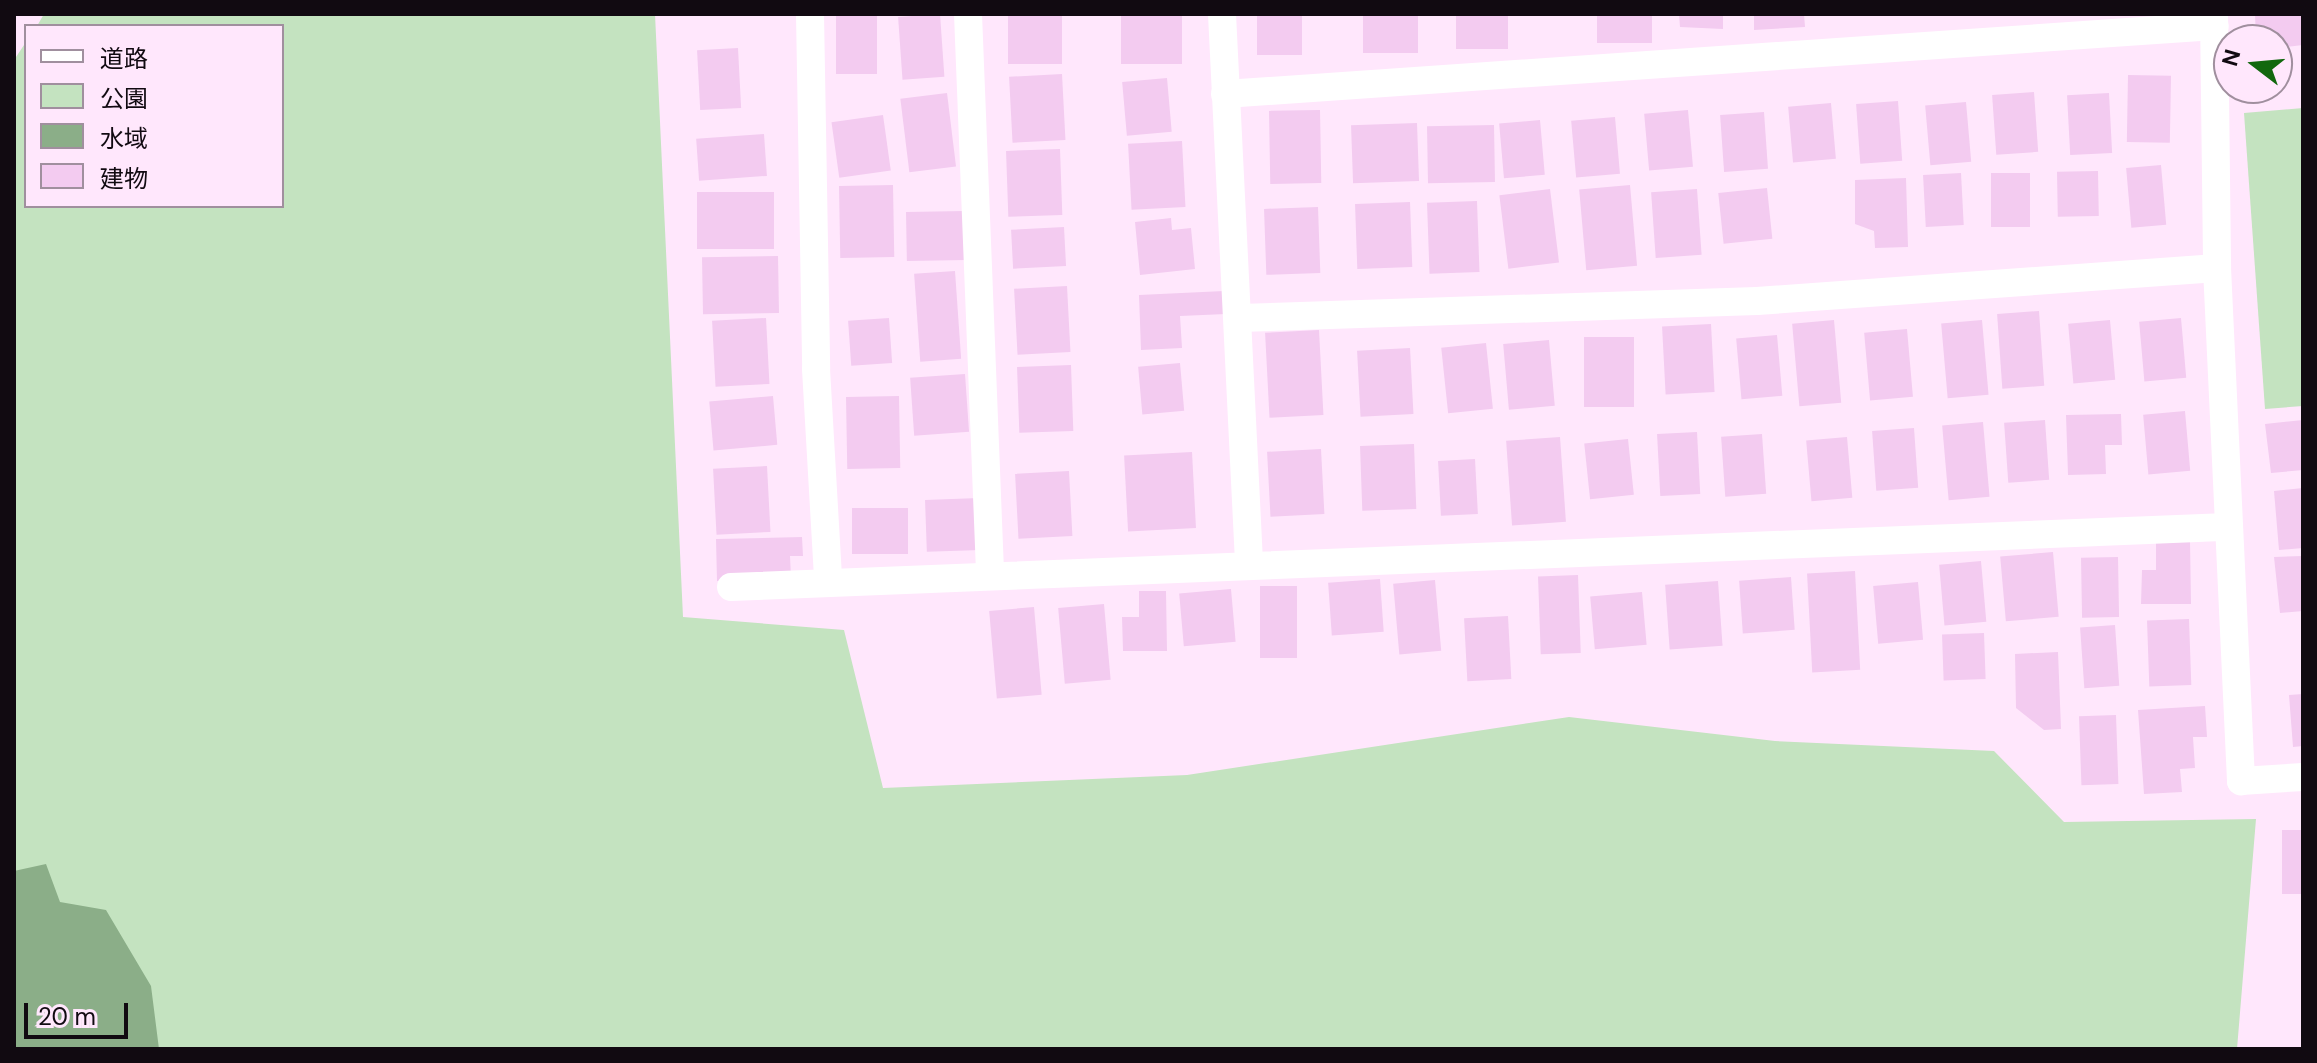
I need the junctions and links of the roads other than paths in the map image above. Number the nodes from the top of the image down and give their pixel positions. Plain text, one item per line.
1 (810, 14) edge
2 (968, 14) edge
3 (1222, 14) edge
4 (2214, 20) edge
5 (1225, 94) junction
6 (2217, 268) junction
7 (1240, 318) junction
8 (2228, 527) junction
9 (1249, 562) junction
10 (990, 572) junction
11 (828, 580) junction
12 (731, 587) dead end
13 (2303, 777) edge

1 - 11 street
2 - 10 street
3 - 5 street
4 - 5 street
4 - 6 street
5 - 7 street
6 - 7 street
6 - 8 street
7 - 9 street
8 - 9 street
8 - 13 street
9 - 10 street
10 - 11 street
11 - 12 street

